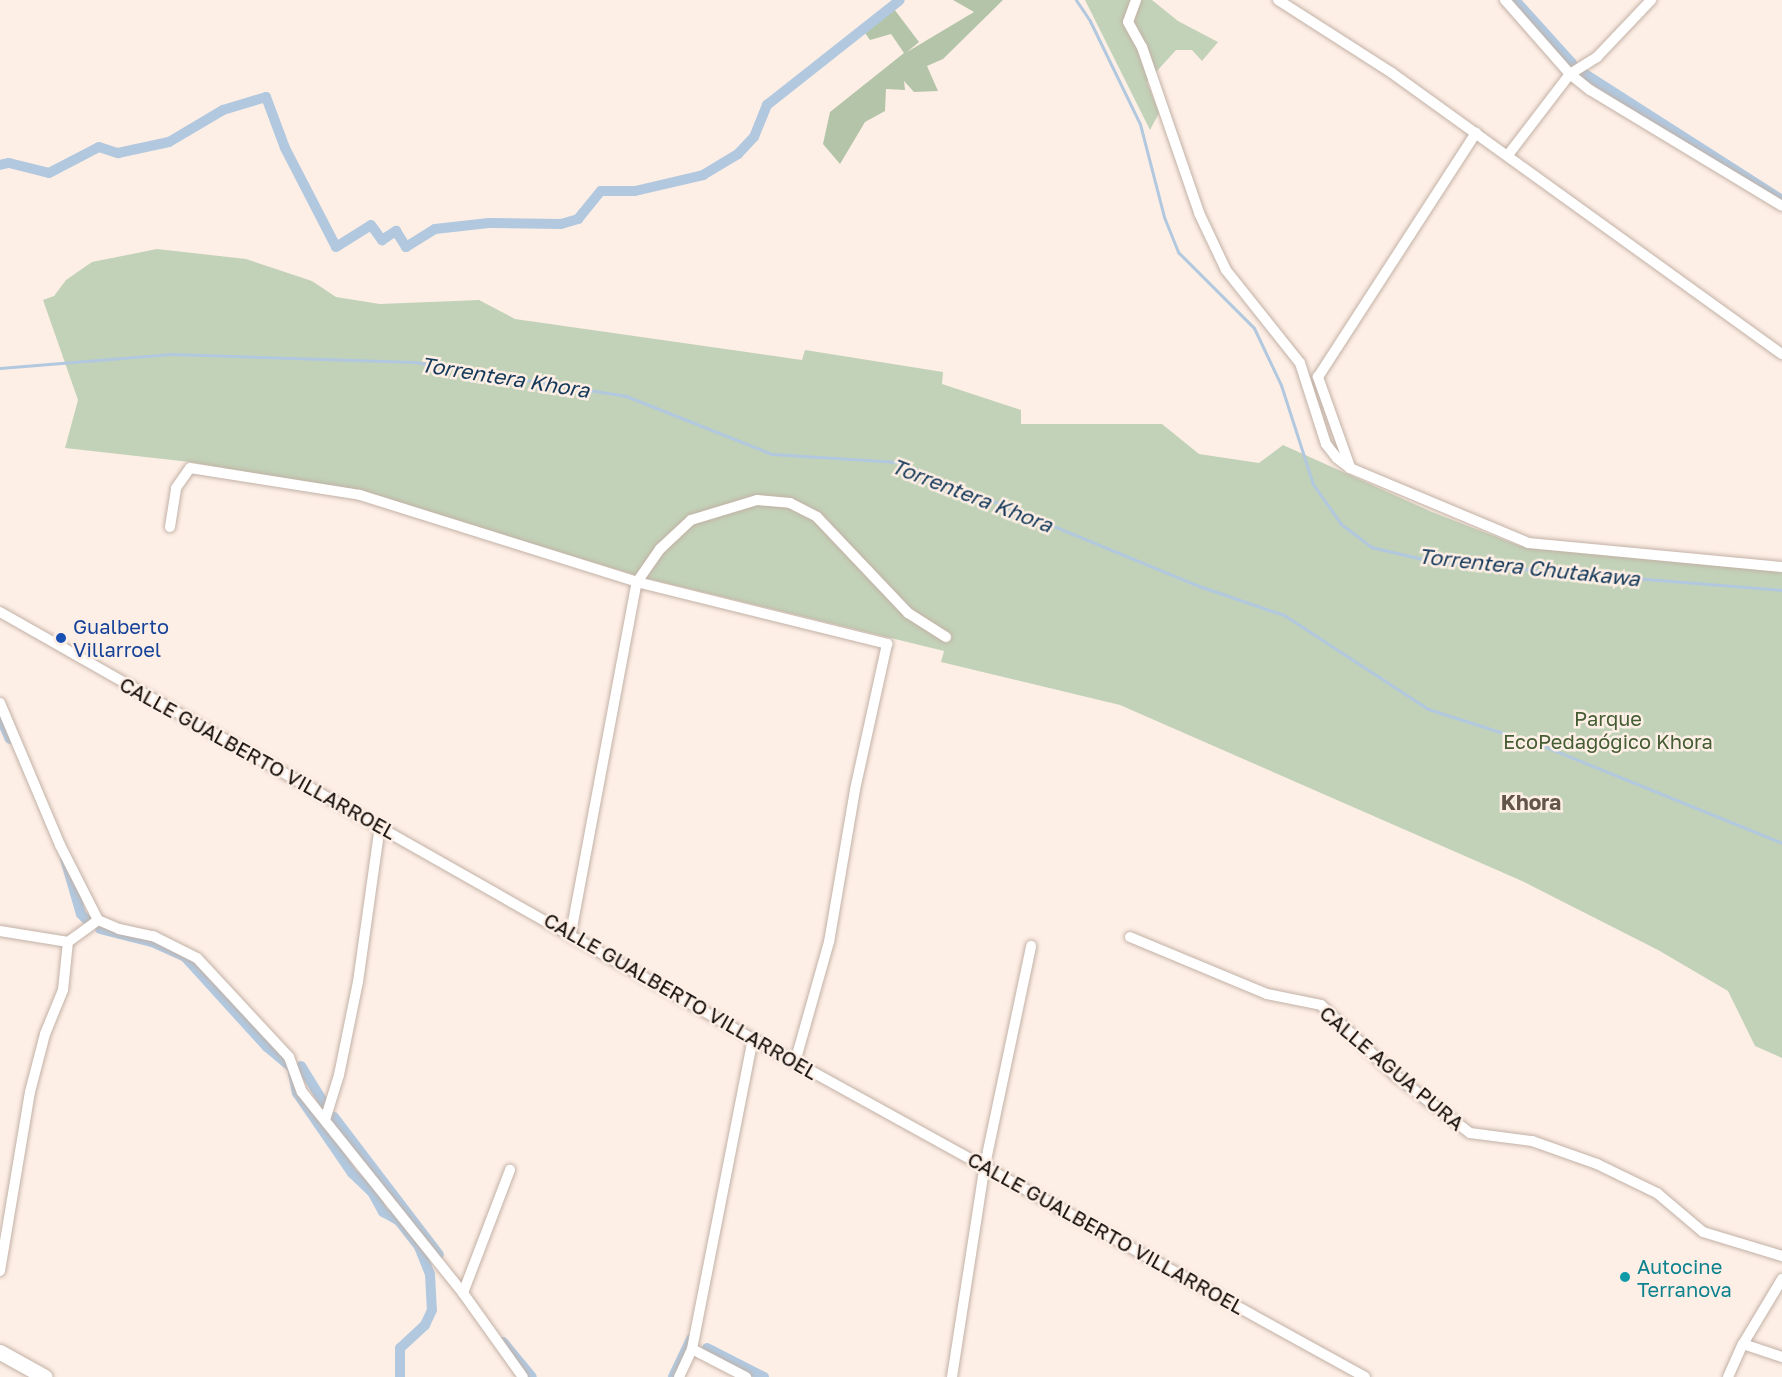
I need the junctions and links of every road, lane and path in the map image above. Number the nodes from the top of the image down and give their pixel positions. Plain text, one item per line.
1 (1136, 0) edge
2 (1278, 0) edge
3 (1505, 0) edge
4 (1651, 0) edge
5 (1569, 74) junction
6 (1476, 133) junction
7 (1508, 155) junction
8 (1782, 207) edge
9 (1782, 354) edge
10 (1350, 468) junction
11 (170, 527) dead end
12 (1782, 567) edge
13 (637, 582) junction
14 (0, 612) edge
15 (946, 637) dead end
16 (0, 703) edge
17 (380, 826) junction
18 (98, 920) junction
19 (0, 931) edge
20 (571, 933) junction
21 (1130, 937) dead end
22 (68, 942) junction
23 (1030, 946) dead end
24 (753, 1039) junction
25 (795, 1062) junction
26 (324, 1120) junction
27 (985, 1165) junction
28 (510, 1170) dead end
29 (1782, 1256) edge
30 (0, 1271) edge
31 (1782, 1279) edge
32 (463, 1293) junction
33 (1743, 1344) junction
34 (692, 1349) junction
35 (0, 1352) edge
36 (1782, 1357) edge
37 (45, 1377) edge
38 (523, 1377) edge
39 (679, 1377) edge
40 (746, 1377) edge
41 (952, 1377) edge
42 (1365, 1377) edge
43 (1728, 1377) edge

1 - 10 street
2 - 6 street
3 - 5 street
4 - 5 street
5 - 7 street
5 - 8 street
6 - 7 street
6 - 10 street
7 - 9 street
10 - 12 street
11 - 13 street
13 - 15 street
13 - 20 street
13 - 25 street
14 - 17 street, CALLE GUALBERTO VILLARROEL
16 - 18 street
17 - 20 street, CALLE GUALBERTO VILLARROEL
17 - 26 street
18 - 22 street
18 - 26 street
19 - 22 street
20 - 24 street, CALLE GUALBERTO VILLARROEL
21 - 29 street, CALLE AGUA PURA
22 - 30 street
23 - 27 street
24 - 25 street, CALLE GUALBERTO VILLARROEL
24 - 34 street
25 - 27 street, CALLE GUALBERTO VILLARROEL
26 - 32 street
27 - 41 street
27 - 42 street, CALLE GUALBERTO VILLARROEL
28 - 32 street
31 - 33 street
32 - 38 street
33 - 36 street
33 - 43 street
34 - 39 street
34 - 40 street
35 - 37 main road

